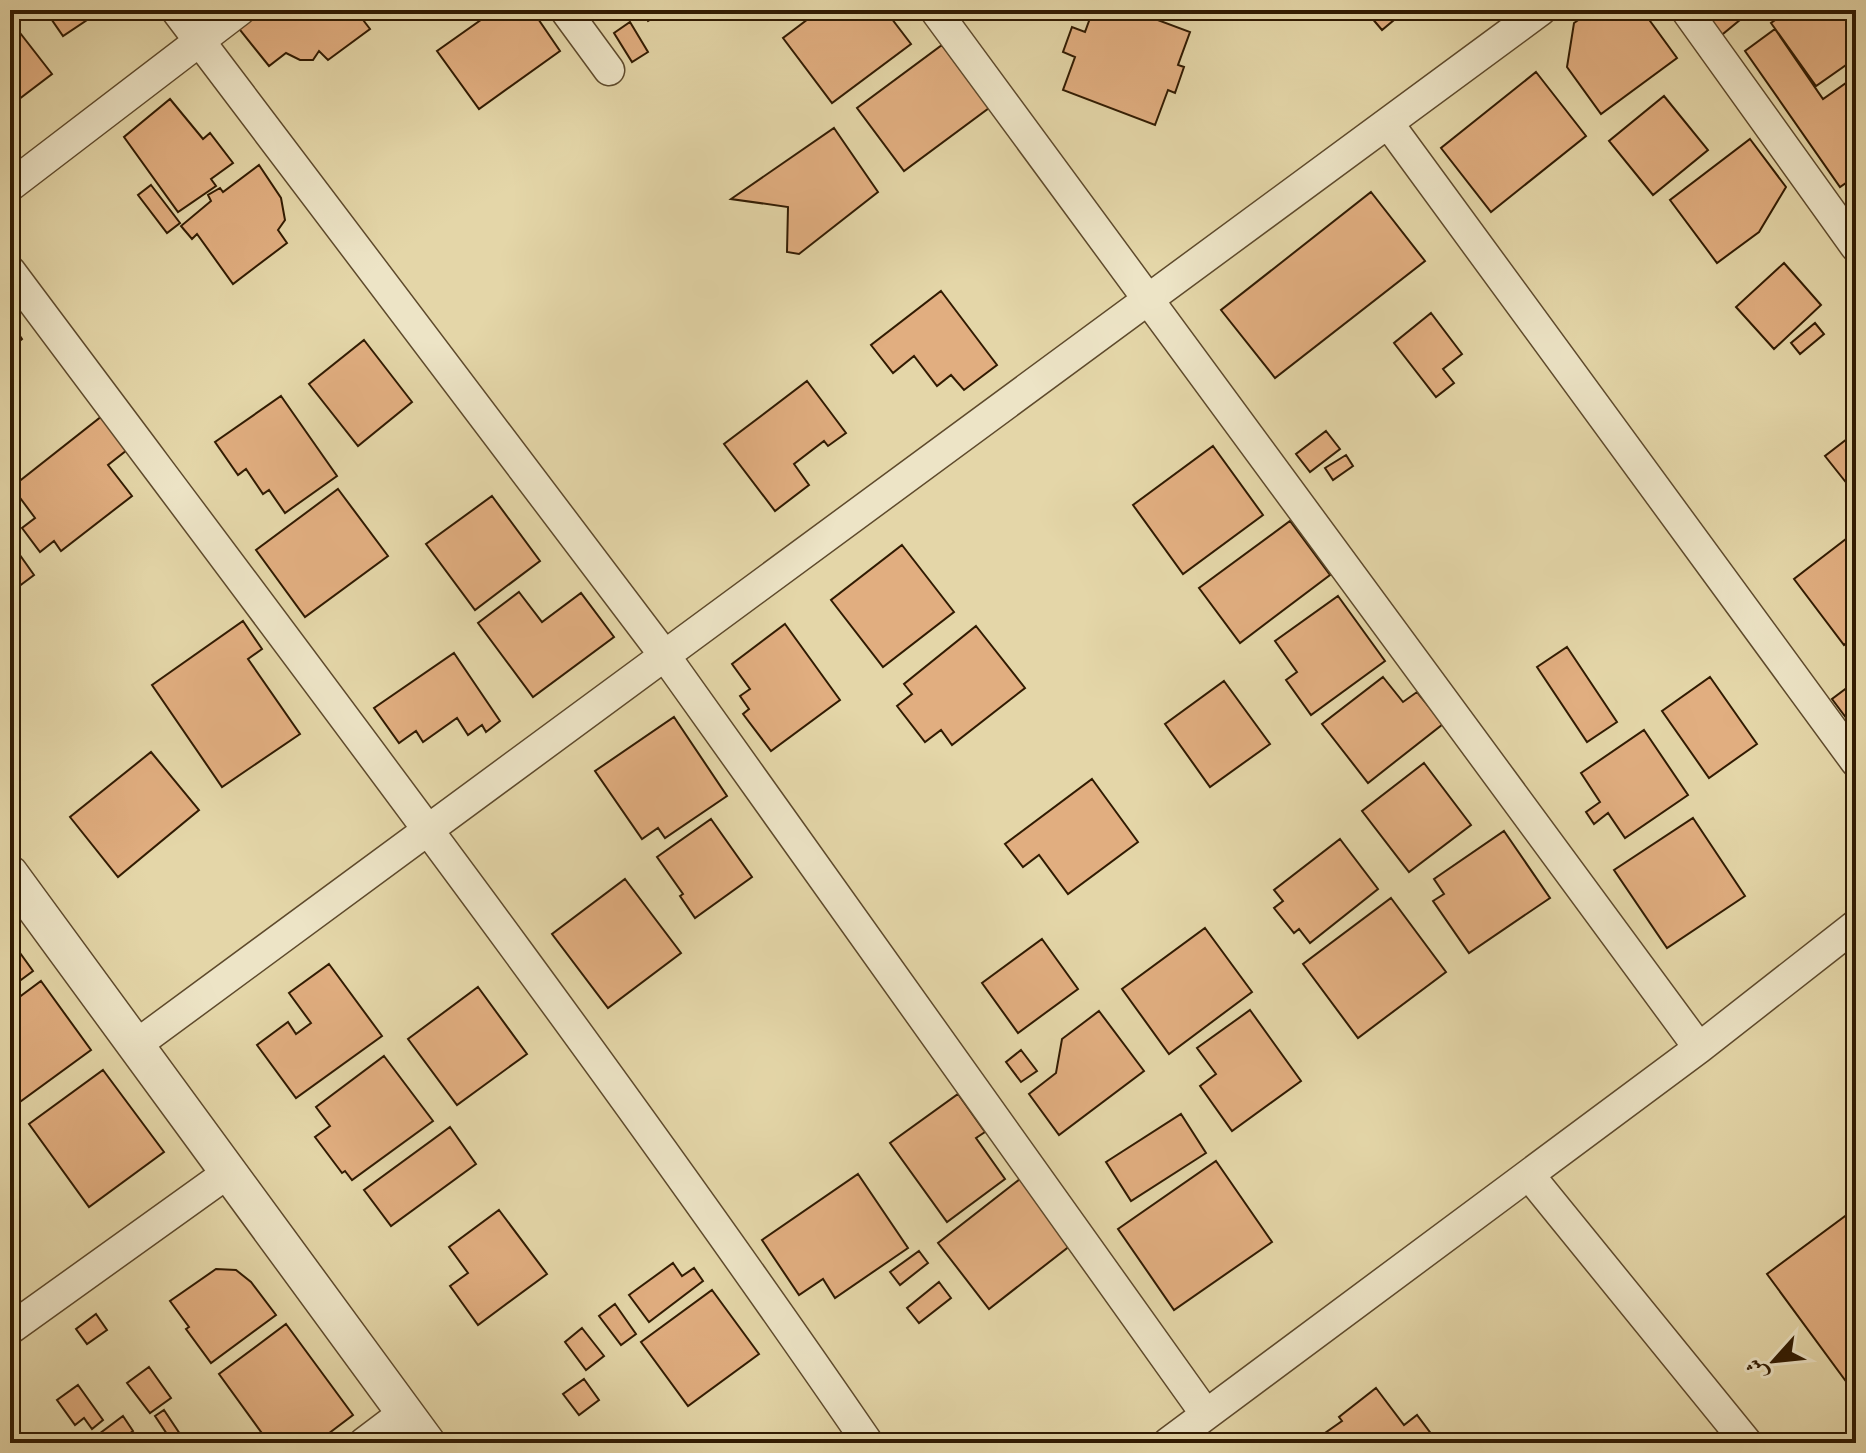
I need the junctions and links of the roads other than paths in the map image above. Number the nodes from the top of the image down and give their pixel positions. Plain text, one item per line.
1 (176, 10) edge
2 (240, 10) edge
3 (565, 10) edge
4 (935, 10) edge
5 (1541, 10) edge
6 (1686, 10) edge
7 (200, 43) junction
8 (609, 70) dead end
9 (1388, 123) junction
10 (10, 186) edge
11 (1856, 247) edge
12 (10, 271) edge
13 (1148, 299) junction
14 (665, 656) junction
15 (1856, 762) edge
16 (428, 830) junction
17 (10, 874) edge
18 (1856, 925) edge
19 (136, 1045) junction
20 (1699, 1048) junction
21 (229, 1172) junction
22 (1529, 1175) junction
23 (10, 1329) edge
24 (405, 1412) junction
25 (1205, 1413) junction
26 (364, 1443) edge
27 (427, 1443) edge
28 (868, 1443) edge
29 (1168, 1443) edge
30 (1747, 1443) edge

1 - 7 street
2 - 7 street
3 - 8 street
4 - 13 street
5 - 9 street
6 - 11 street
7 - 10 street
7 - 14 street
9 - 13 street
9 - 15 street
12 - 16 street
13 - 14 street
13 - 20 street
14 - 16 street
14 - 25 street
16 - 19 street
16 - 28 street
17 - 19 street
18 - 20 street
19 - 21 street
20 - 22 street
21 - 23 street
21 - 24 street
22 - 25 street
22 - 30 street
24 - 26 street
24 - 27 street
25 - 29 street

